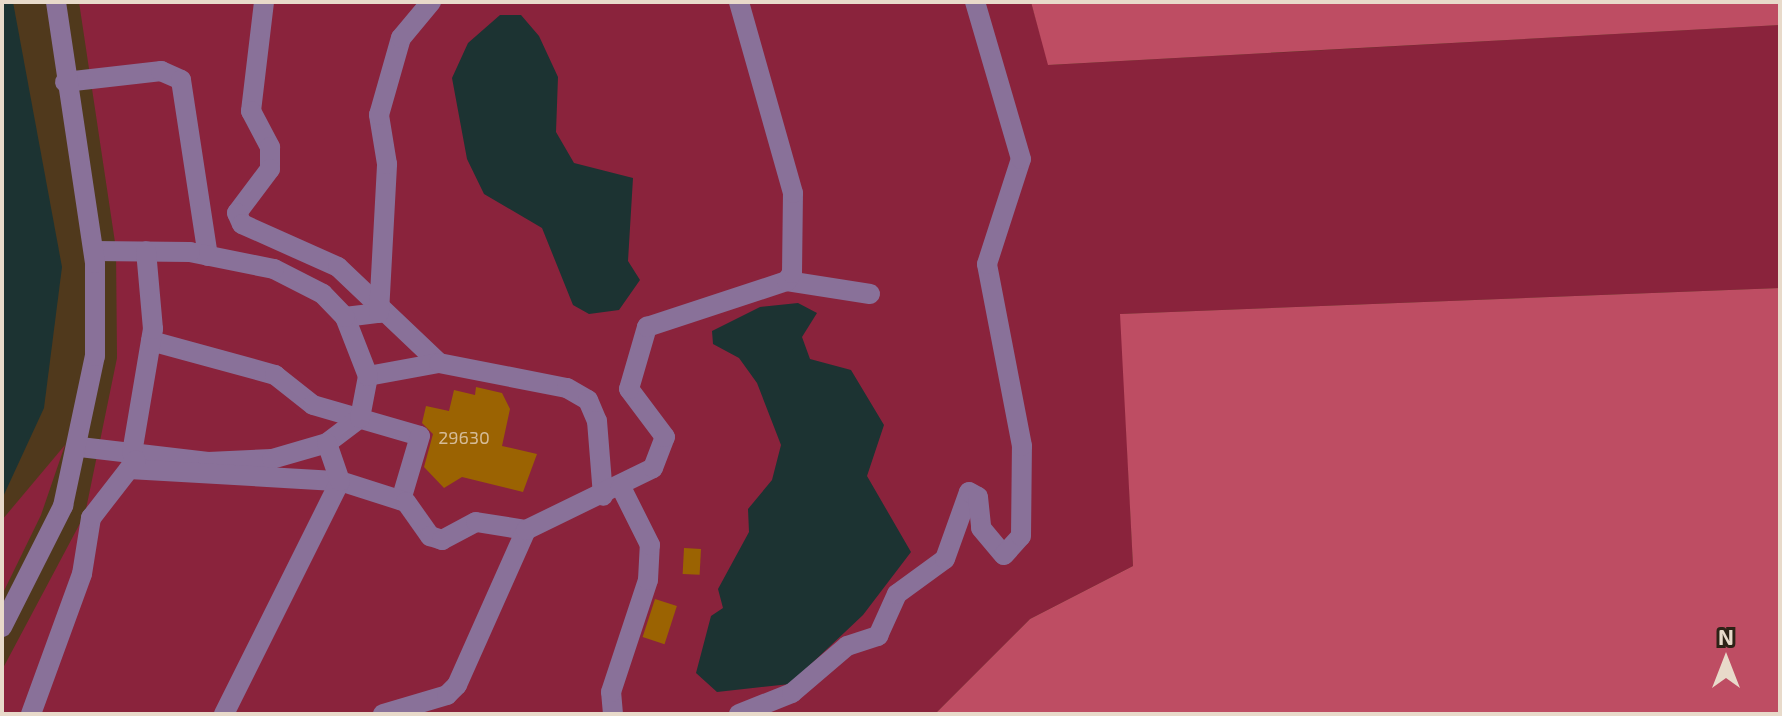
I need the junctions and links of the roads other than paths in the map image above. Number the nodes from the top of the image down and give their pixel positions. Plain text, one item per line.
1 (56, 2) edge
2 (264, 2) edge
3 (431, 2) edge
4 (739, 2) edge
5 (975, 2) edge
6 (65, 82) junction
7 (94, 251) junction
8 (146, 251) junction
9 (208, 256) junction
10 (787, 281) junction
11 (870, 294) dead end
12 (379, 313) junction
13 (345, 317) junction
14 (151, 341) junction
15 (439, 363) junction
16 (368, 376) junction
17 (360, 418) junction
18 (327, 443) junction
19 (80, 447) junction
20 (134, 459) junction
21 (340, 481) junction
22 (612, 491) junction
23 (401, 500) junction
24 (526, 530) junction
25 (2, 627) edge
26 (31, 714) edge
27 (224, 714) edge
28 (383, 714) edge
29 (613, 714) edge
30 (739, 714) edge

1 - 6 street
2 - 12 street
3 - 12 street
4 - 10 street
5 - 30 street
6 - 7 street
6 - 9 street
7 - 8 street
7 - 19 street
8 - 9 street
8 - 14 street
9 - 13 street
10 - 11 street
10 - 22 street
12 - 13 street
12 - 15 street
13 - 16 street
14 - 17 street
14 - 20 street
15 - 16 street
15 - 22 street
16 - 17 street
17 - 18 street
17 - 23 street
18 - 20 street
18 - 21 street
19 - 20 street
19 - 25 street
20 - 21 street
20 - 26 street
21 - 23 street
21 - 27 street
22 - 24 street
22 - 29 street
23 - 24 street
24 - 28 street

